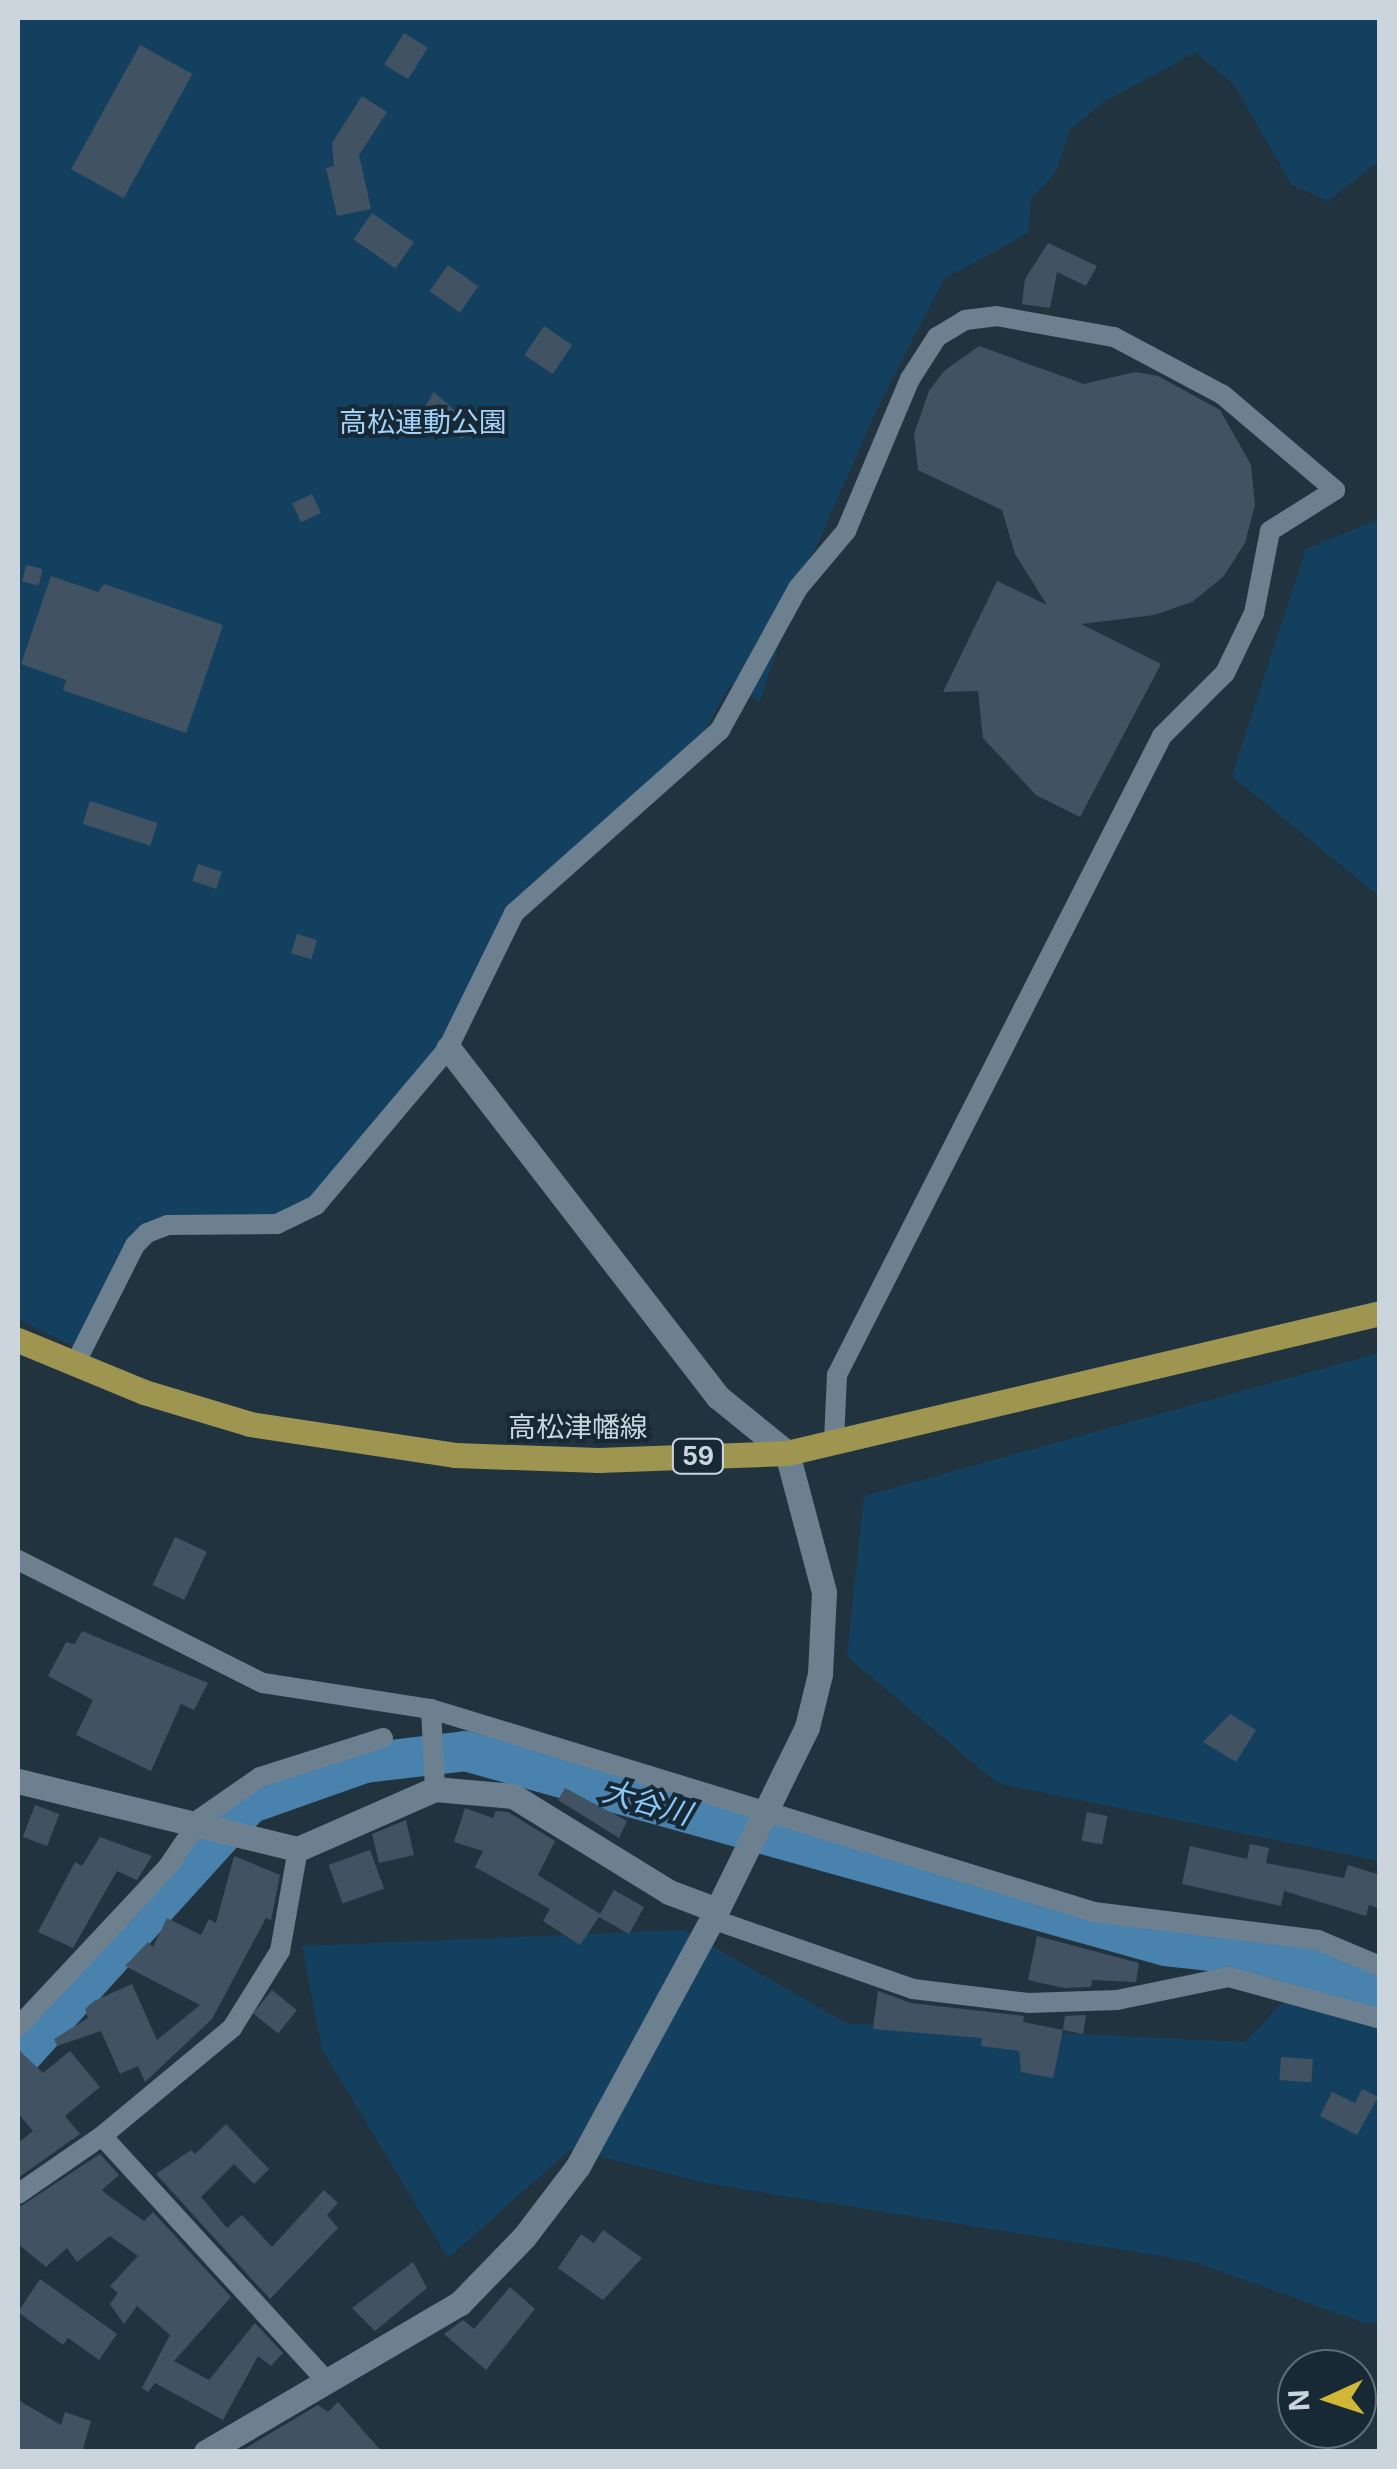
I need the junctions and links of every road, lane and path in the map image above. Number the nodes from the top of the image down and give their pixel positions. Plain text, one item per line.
1 (448, 1048) junction
2 (1380, 1313) edge
3 (18, 1340) edge
4 (76, 1364) junction
5 (834, 1442) junction
6 (787, 1453) junction
7 (18, 1560) edge
8 (431, 1715) junction
9 (383, 1738) dead end
10 (434, 1779) junction
11 (18, 1780) edge
12 (764, 1811) junction
13 (200, 1828) junction
14 (298, 1849) junction
15 (714, 1914) junction
16 (1380, 1966) edge
17 (1380, 2019) edge
18 (18, 2026) edge
19 (102, 2136) junction
20 (18, 2194) edge
21 (325, 2379) junction
22 (206, 2452) edge

1 - 4 street
1 - 5 street
1 - 6 street
2 - 5 main road, 高松津幡線 / 59
3 - 4 main road, 高松津幡線 / 59
4 - 6 main road, 高松津幡線 / 59
5 - 6 main road, 高松津幡線 / 59
6 - 12 street
7 - 8 street
8 - 10 street
8 - 12 street
9 - 13 street
10 - 14 street
10 - 15 street
11 - 13 street
12 - 15 street
12 - 16 street
13 - 14 street
13 - 18 street
14 - 19 street
15 - 17 street
15 - 21 street
19 - 20 street
19 - 21 street
21 - 22 street

